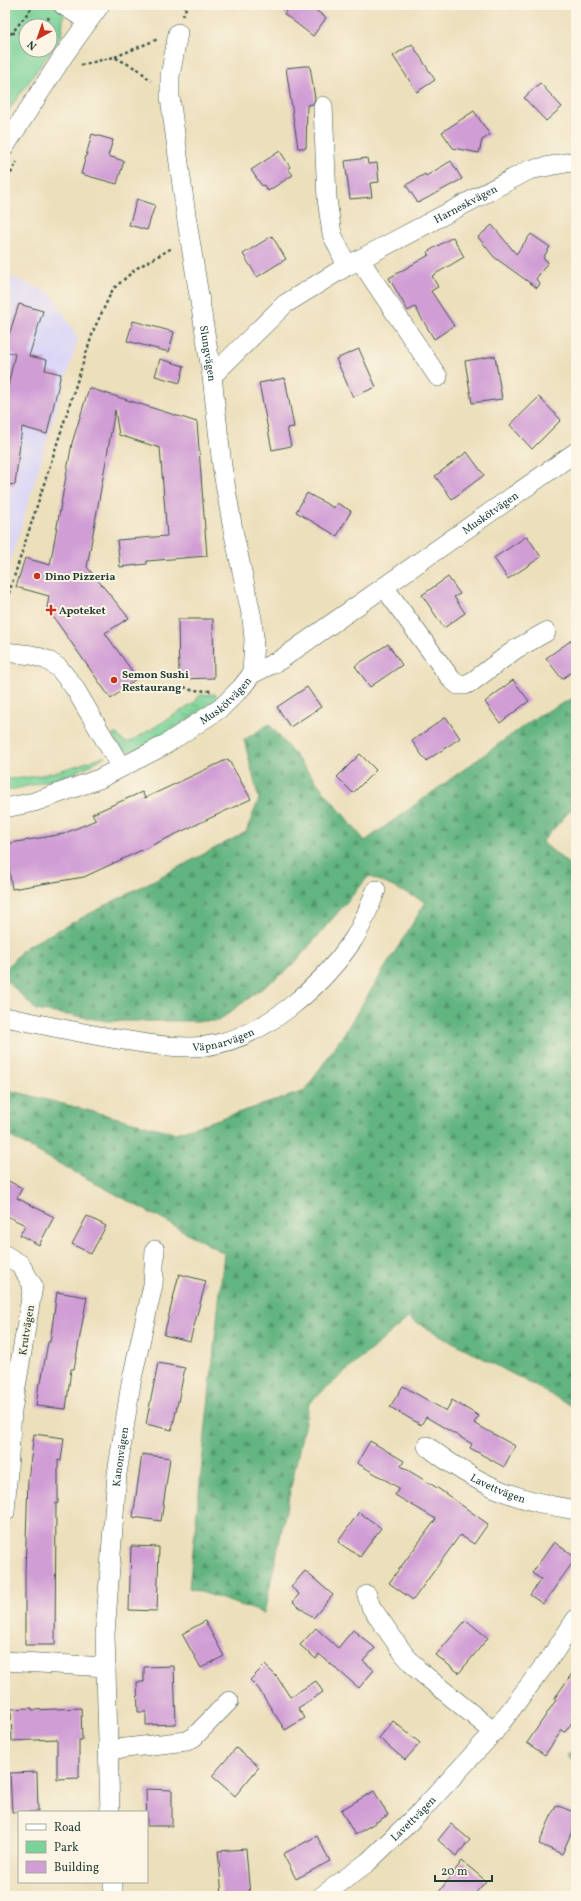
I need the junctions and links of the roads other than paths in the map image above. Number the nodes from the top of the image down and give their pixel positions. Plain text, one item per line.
1 (63, 5) edge
2 (100, 5) edge
3 (88, 21) junction
4 (178, 33) road end
5 (323, 106) dead end
6 (5, 146) edge
7 (576, 162) edge
8 (354, 263) junction
9 (212, 376) junction
10 (438, 377) dead end
11 (576, 452) edge
12 (384, 587) junction
13 (546, 632) dead end
14 (5, 652) edge
15 (252, 674) junction
16 (121, 767) junction
17 (5, 808) edge
18 (376, 890) dead end
19 (5, 1018) edge
20 (154, 1250) dead end
21 (5, 1255) edge
22 (428, 1446) dead end
23 (576, 1510) edge
24 (5, 1512) edge
25 (367, 1595) dead end
26 (576, 1619) edge
27 (5, 1661) edge
28 (106, 1666) junction
29 (229, 1701) dead end
30 (494, 1732) junction
31 (108, 1750) junction
32 (110, 1811) edge
33 (113, 1883) edge
34 (114, 1896) edge
35 (322, 1896) edge

1 - 3 street
2 - 3 street
3 - 6 street
4 - 9 street, Slungvägen
5 - 8 street
7 - 8 street, Harneskvägen
8 - 9 street, Harneskvägen
8 - 10 street
9 - 15 street, Slungvägen
11 - 12 street, Muskötvägen
12 - 13 street
12 - 15 street, Muskötvägen
14 - 16 street
15 - 16 street, Muskötvägen
16 - 17 street, Muskötvägen
18 - 19 street, Väpnarvägen
20 - 28 street, Kanonvägen
21 - 24 street, Krutvägen
22 - 23 street, Lavettvägen
25 - 30 street
26 - 30 street, Lavettvägen
27 - 28 street
28 - 31 street, Kanonvägen
29 - 31 street
30 - 35 street, Lavettvägen
31 - 32 street, Kanonvägen
33 - 34 street

